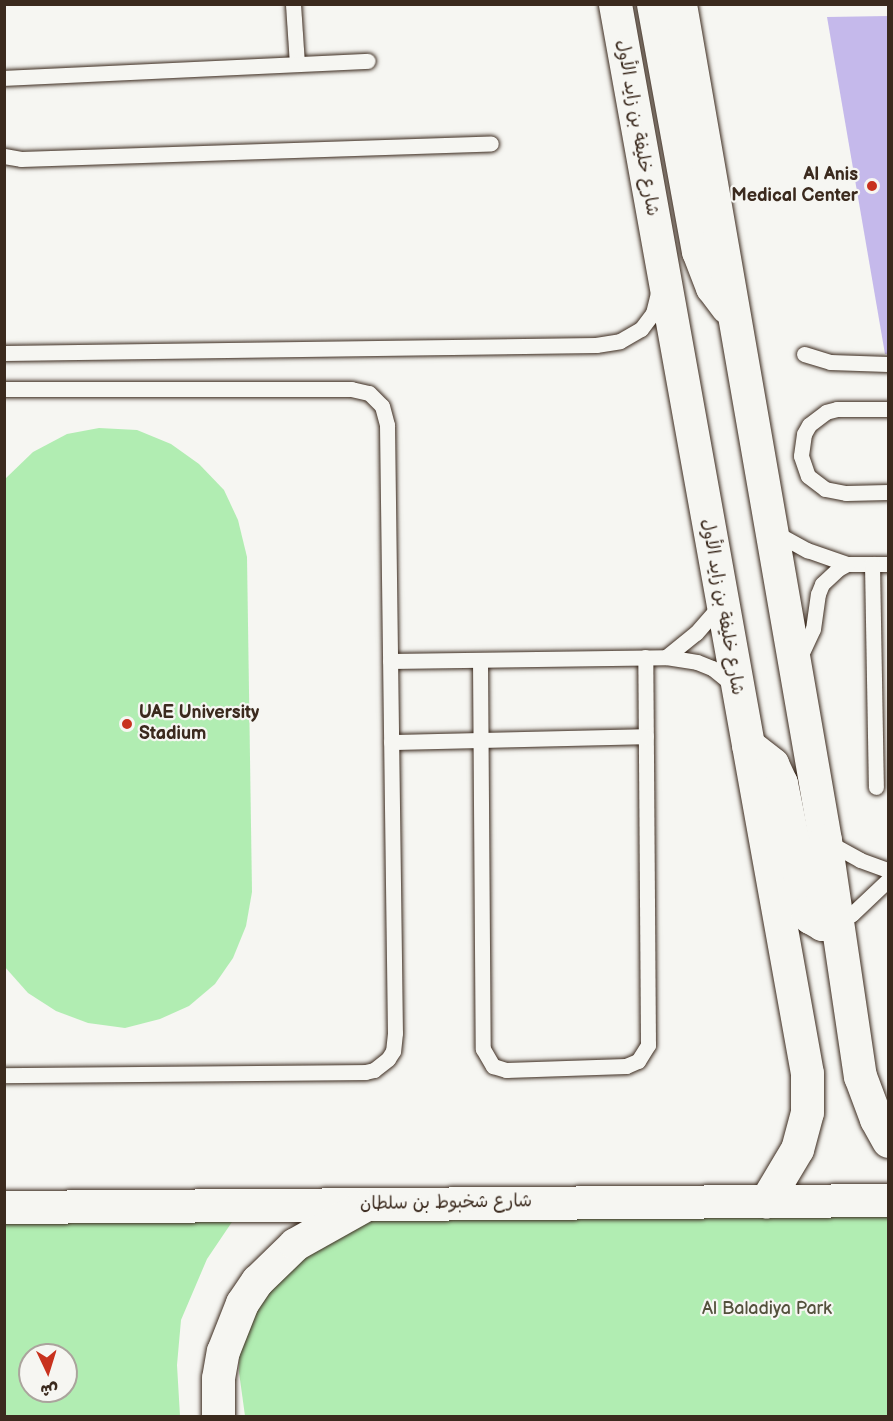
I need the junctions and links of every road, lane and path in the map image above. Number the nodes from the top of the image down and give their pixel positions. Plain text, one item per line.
1 (293, 4) edge
2 (615, 4) edge
3 (653, 4) edge
4 (680, 4) edge
5 (368, 61) dead end
6 (297, 64) junction
7 (4, 78) edge
8 (491, 143) dead end
9 (4, 156) edge
10 (661, 266) junction
11 (736, 317) junction
12 (4, 353) edge
13 (804, 354) dead end
14 (888, 364) edge
15 (4, 389) edge
16 (888, 409) edge
17 (888, 492) edge
18 (769, 528) junction
19 (847, 564) junction
20 (872, 564) junction
21 (888, 564) edge
22 (721, 604) junction
23 (881, 652) edge
24 (645, 657) junction
25 (666, 657) junction
26 (480, 660) junction
27 (390, 661) junction
28 (793, 668) junction
29 (737, 688) junction
30 (646, 736) junction
31 (481, 740) junction
32 (391, 742) junction
33 (748, 745) junction
34 (876, 788) dead end
35 (825, 840) junction
36 (888, 870) edge
37 (888, 880) edge
38 (837, 923) junction
39 (4, 1075) edge
40 (888, 1141) edge
41 (888, 1200) edge
42 (766, 1201) junction
43 (367, 1204) junction
44 (4, 1207) edge
45 (218, 1416) edge

1 - 6 lane
2 - 10 main road, شارع خليفة بن زايد الأول
3 - 11 main road
4 - 11 main road
5 - 6 lane
6 - 7 lane
8 - 9 lane
10 - 12 lane
10 - 22 main road, شارع خليفة بن زايد الأول
11 - 18 main road
13 - 14 lane
15 - 27 lane
16 - 17 lane
18 - 19 lane
18 - 28 main road
19 - 20 lane
19 - 28 lane
20 - 21 lane
20 - 23 lane
22 - 25 lane
22 - 29 main road, شارع خليفة بن زايد الأول
23 - 34 lane
24 - 25 lane
24 - 26 lane
24 - 30 lane
25 - 29 lane
26 - 27 lane
26 - 31 lane
27 - 32 lane
28 - 35 main road
29 - 33 main road, شارع خليفة بن زايد الأول
30 - 31 lane
30 - 31 lane
31 - 32 lane
32 - 39 lane
33 - 38 main road
33 - 42 main road, شارع خليفة بن زايد الأول
35 - 36 lane
35 - 38 main road
37 - 38 lane
38 - 40 main road
41 - 42 main road, شارع شخبوط بن سلطان
42 - 43 main road, شارع شخبوط بن سلطان
43 - 44 main road, شارع شخبوط بن سلطان
43 - 45 main road

